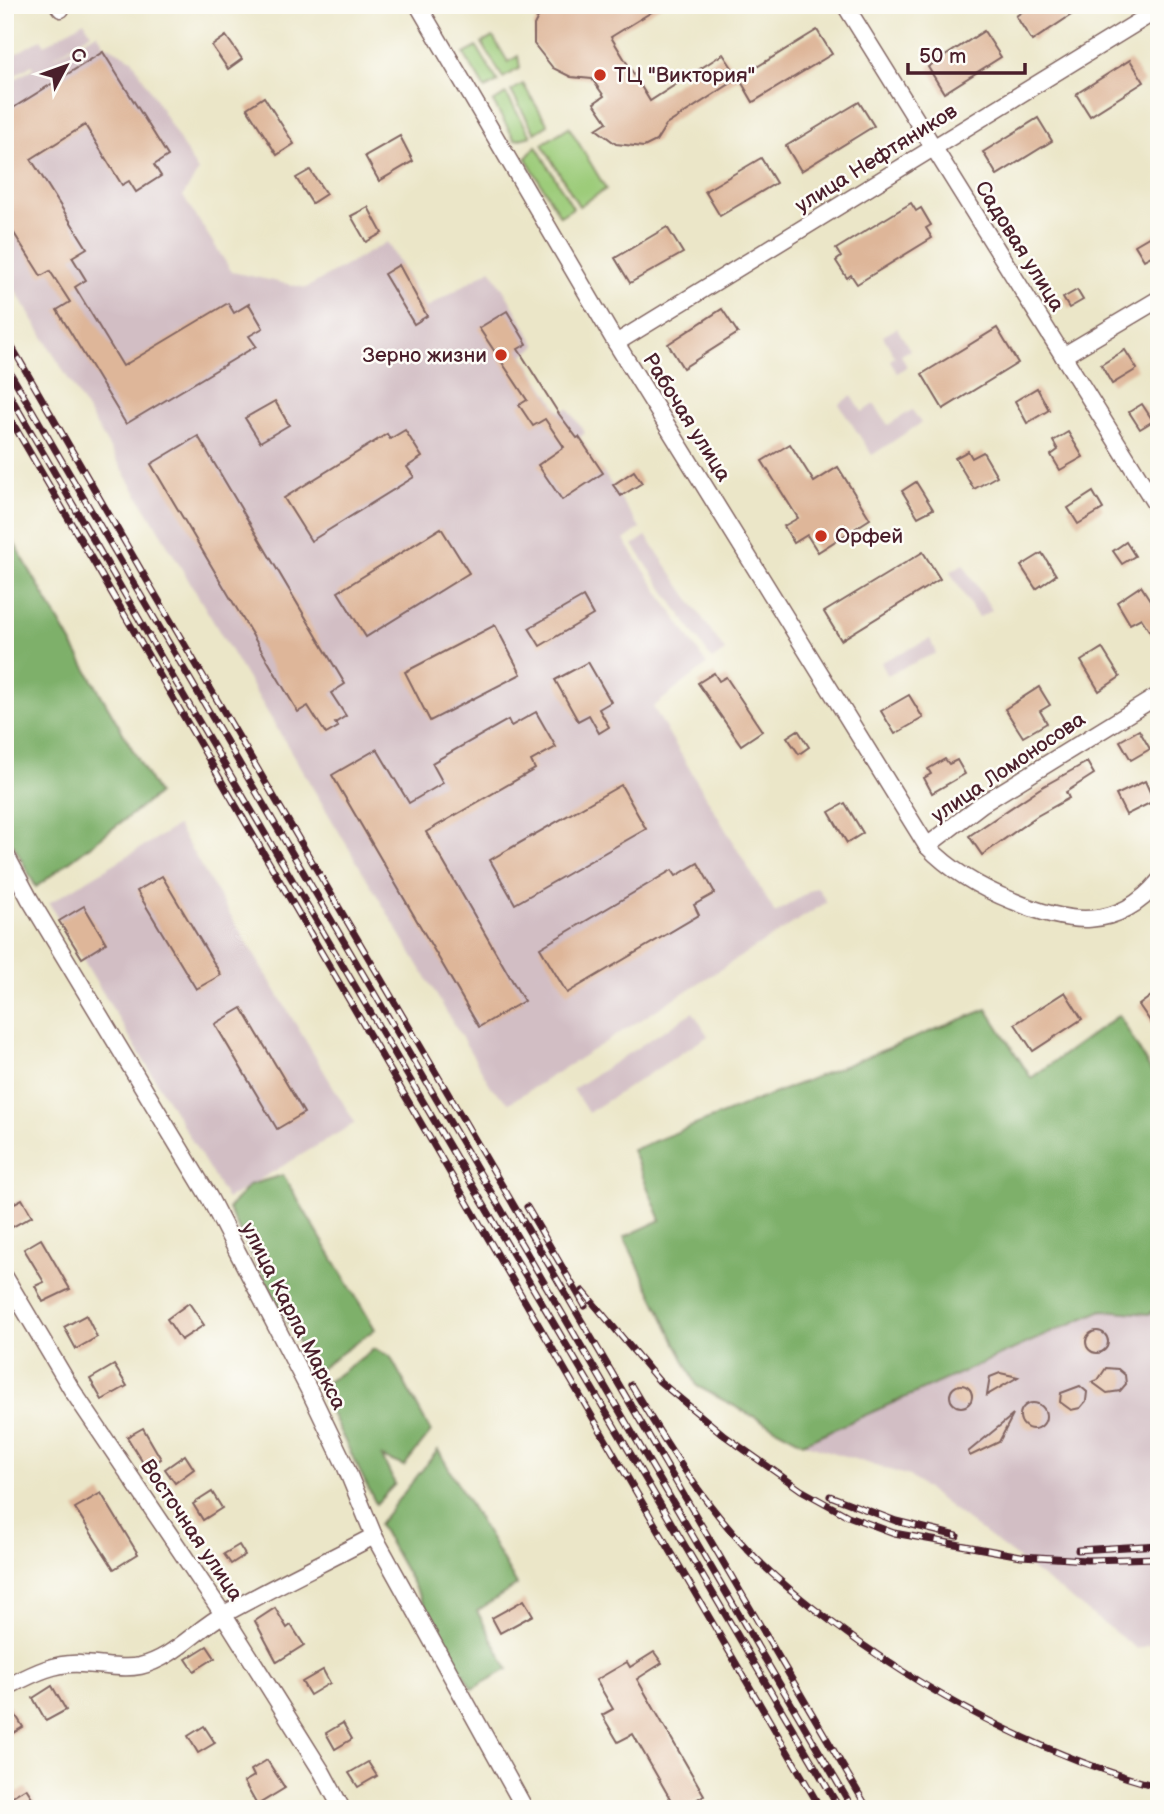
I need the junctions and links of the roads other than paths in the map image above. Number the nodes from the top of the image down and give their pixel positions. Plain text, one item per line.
1 (418, 5) edge
2 (845, 5) edge
3 (1159, 9) edge
4 (933, 148) junction
5 (1159, 299) edge
6 (616, 342) junction
7 (1063, 356) junction
8 (1159, 510) edge
9 (1159, 695) edge
10 (927, 846) junction
11 (5, 853) edge
12 (1159, 881) edge
13 (5, 1277) edge
14 (374, 1536) junction
15 (223, 1614) junction
16 (5, 1688) edge
17 (342, 1809) edge
18 (525, 1809) edge

1 - 6 street, Рабочая улица
2 - 4 street, Садовая улица
3 - 4 street, улица Нефтяников
4 - 6 street, улица Нефтяников
4 - 7 street, Садовая улица
5 - 7 street
6 - 10 street, Рабочая улица
7 - 8 street, Садовая улица
9 - 10 street, улица Ломоносова
10 - 12 street, улица Ломоносова
11 - 14 street, улица Карла Маркса
13 - 15 street, Восточная улица
14 - 15 street
14 - 18 street, улица Карла Маркса
15 - 16 street
15 - 17 street, Восточная улица

